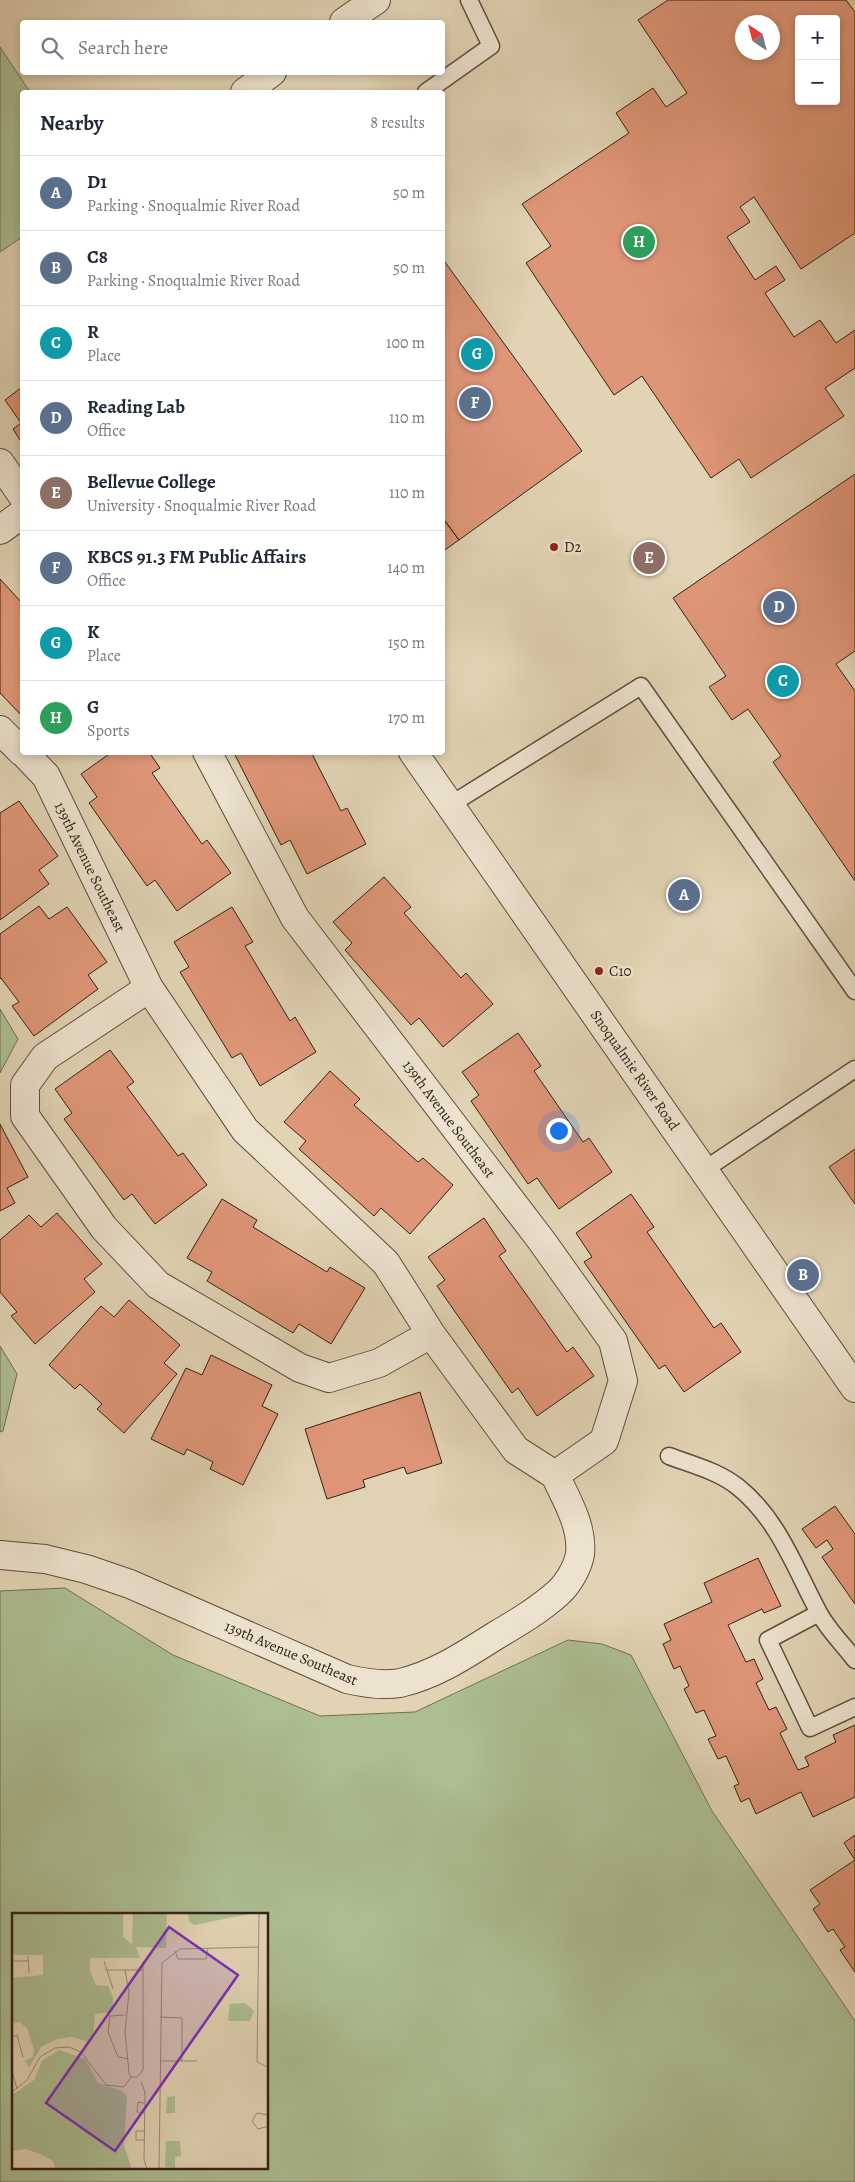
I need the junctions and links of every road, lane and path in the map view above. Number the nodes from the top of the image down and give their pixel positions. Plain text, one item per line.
1 (376, 0) edge
2 (469, 0) edge
3 (347, 20) edge
4 (268, 75) edge
5 (248, 90) edge
6 (429, 90) edge
7 (0, 463) edge
8 (20, 492) edge
9 (20, 515) edge
10 (0, 530) edge
11 (0, 730) edge
12 (20, 749) edge
13 (26, 755) edge
14 (209, 755) edge
15 (415, 755) edge
16 (450, 805) junction
17 (149, 988) junction
18 (855, 991) edge
19 (855, 1069) edge
20 (704, 1170) junction
21 (431, 1334) junction
22 (855, 1388) edge
23 (669, 1456) dead end
24 (555, 1475) junction
25 (0, 1555) edge
26 (819, 1613) junction
27 (855, 1660) edge
28 (855, 1707) edge

1 - 3 street
2 - 6 lane
4 - 5 street
7 - 8 street
9 - 10 street
11 - 12 street, 139th Avenue Southeast
13 - 17 street, 139th Avenue Southeast
14 - 24 street, 139th Avenue Southeast
15 - 16 street, Snoqualmie River Road
16 - 18 lane
16 - 20 street, Snoqualmie River Road
17 - 21 street, 139th Avenue Southeast
17 - 21 street
19 - 20 lane
20 - 22 street, Snoqualmie River Road
21 - 24 street, 139th Avenue Southeast
23 - 26 lane
24 - 25 street, 139th Avenue Southeast
26 - 27 lane
26 - 28 lane

